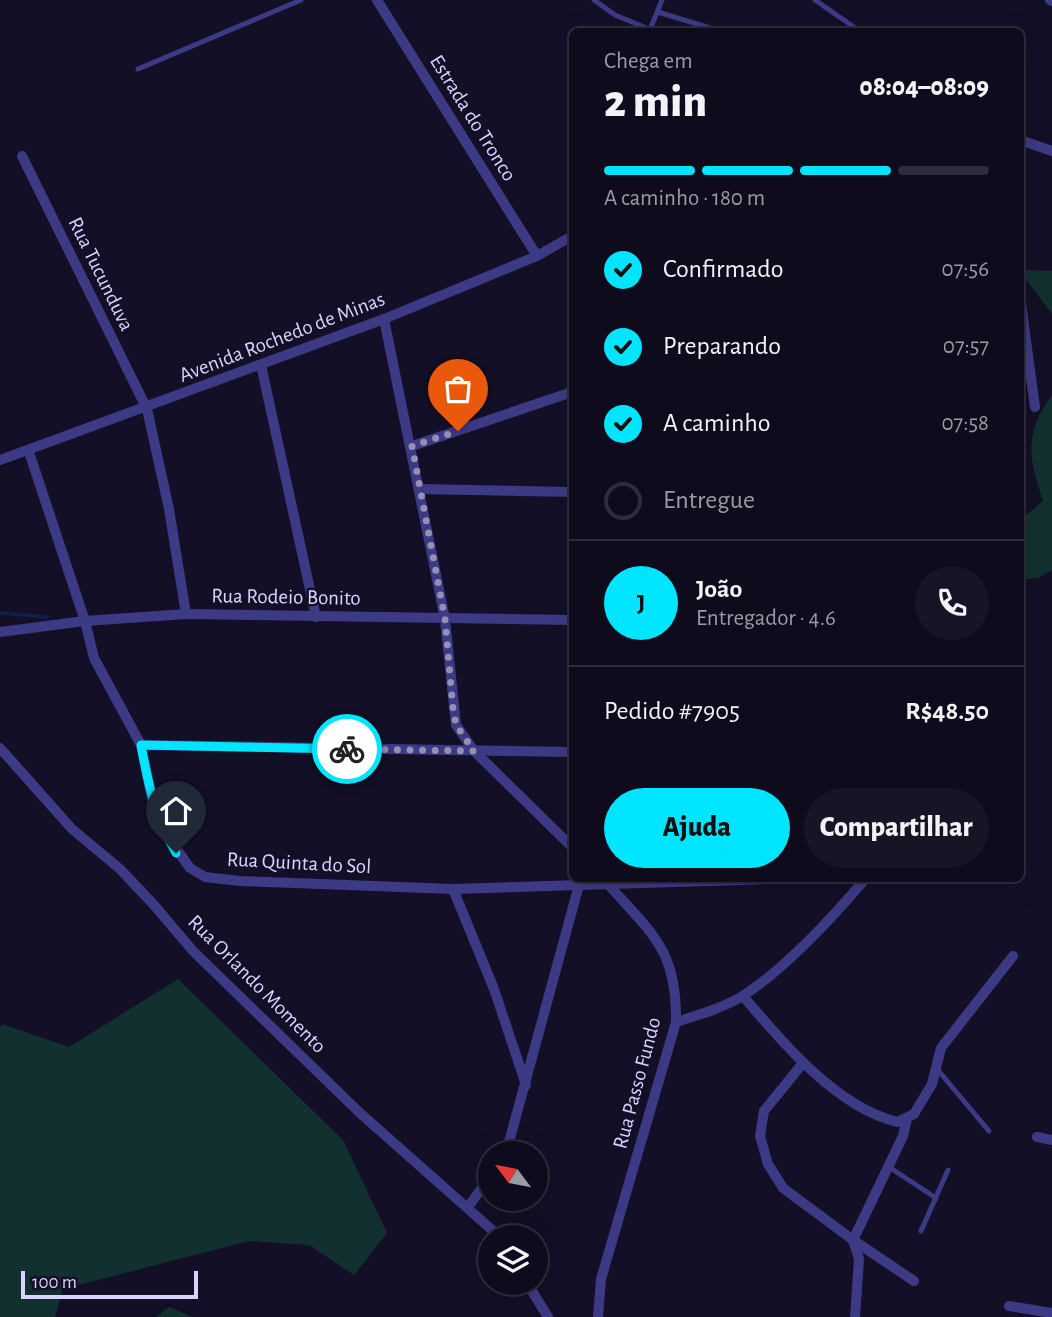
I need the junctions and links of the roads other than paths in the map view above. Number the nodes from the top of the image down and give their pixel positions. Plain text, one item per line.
1 (302, 0) edge
2 (377, 0) edge
3 (594, 0) edge
4 (662, 0) edge
5 (815, 0) edge
6 (658, 12) junction
7 (644, 28) edge
8 (650, 28) edge
9 (710, 28) edge
10 (855, 28) edge
11 (138, 69) dead end
12 (1024, 141) edge
13 (1052, 151) edge
14 (22, 156) dead end
15 (569, 238) edge
16 (537, 257) junction
17 (384, 319) junction
18 (1024, 326) edge
19 (261, 365) junction
20 (569, 394) edge
21 (1035, 407) dead end
22 (147, 409) junction
23 (412, 446) junction
24 (29, 452) junction
25 (0, 460) edge
26 (420, 489) junction
27 (569, 492) edge
28 (186, 614) junction
29 (316, 617) junction
30 (445, 619) junction
31 (569, 620) edge
32 (85, 621) junction
33 (0, 632) edge
34 (141, 745) junction
35 (0, 748) edge
36 (474, 751) junction
37 (569, 752) edge
38 (569, 844) edge
39 (598, 882) edge
40 (606, 882) edge
41 (862, 882) edge
42 (579, 885) junction
43 (453, 889) junction
44 (1013, 956) dead end
45 (743, 996) junction
46 (676, 1021) junction
47 (803, 1063) junction
48 (936, 1069) junction
49 (526, 1085) junction
50 (907, 1119) junction
51 (989, 1131) dead end
52 (1037, 1137) dead end
53 (1052, 1140) edge
54 (510, 1141) edge
55 (888, 1166) junction
56 (948, 1170) dead end
57 (478, 1194) edge
58 (936, 1198) junction
59 (468, 1208) junction
60 (487, 1225) edge
61 (921, 1231) dead end
62 (853, 1240) junction
63 (914, 1281) dead end
64 (534, 1295) edge
65 (1009, 1306) dead end
66 (1052, 1313) edge
67 (548, 1317) edge
68 (598, 1317) edge
69 (855, 1317) edge

1 - 11 lane
2 - 16 street, Estrada do Tronco
3 - 7 lane
4 - 6 lane
5 - 10 lane
6 - 8 lane
6 - 9 lane
12 - 13 street
14 - 22 street, Rua Tucunduva
15 - 16 street, Avenida Rochedo de Minas
16 - 17 street, Avenida Rochedo de Minas
17 - 19 street, Avenida Rochedo de Minas
17 - 23 street
18 - 21 street
19 - 22 street, Avenida Rochedo de Minas
19 - 29 street
20 - 23 street
22 - 24 street, Avenida Rochedo de Minas
22 - 28 street, Rua Tucunduva
23 - 26 street
24 - 25 street, Avenida Rochedo de Minas
24 - 32 street, Rua Quinta do Sol
26 - 27 street
26 - 30 street
28 - 29 street, Rua Rodeio Bonito
28 - 32 street, Rua Rodeio Bonito
29 - 30 street, Rua Rodeio Bonito
30 - 31 street, Rua Rodeio Bonito
30 - 36 street
32 - 33 street, Rua Rodeio Bonito
32 - 34 street, Rua Quinta do Sol
34 - 36 street
34 - 43 street, Rua Quinta do Sol
35 - 59 street, Rua Orlando Momento
36 - 37 street
36 - 38 street
39 - 42 street, Rua Quinta do Sol
40 - 46 street, Rua Passo Fundo
41 - 45 street
42 - 43 street, Rua Quinta do Sol
42 - 49 street
43 - 49 street
44 - 48 street
45 - 46 street
45 - 47 street
46 - 68 street, Rua Passo Fundo
47 - 50 street
47 - 62 street
48 - 50 street
48 - 51 lane
49 - 54 street
50 - 55 street
52 - 53 street
55 - 58 lane
55 - 62 street
56 - 58 lane
57 - 59 street
58 - 61 lane
59 - 60 street, Rua Orlando Momento
62 - 63 street
62 - 69 street
64 - 67 street
65 - 66 street

